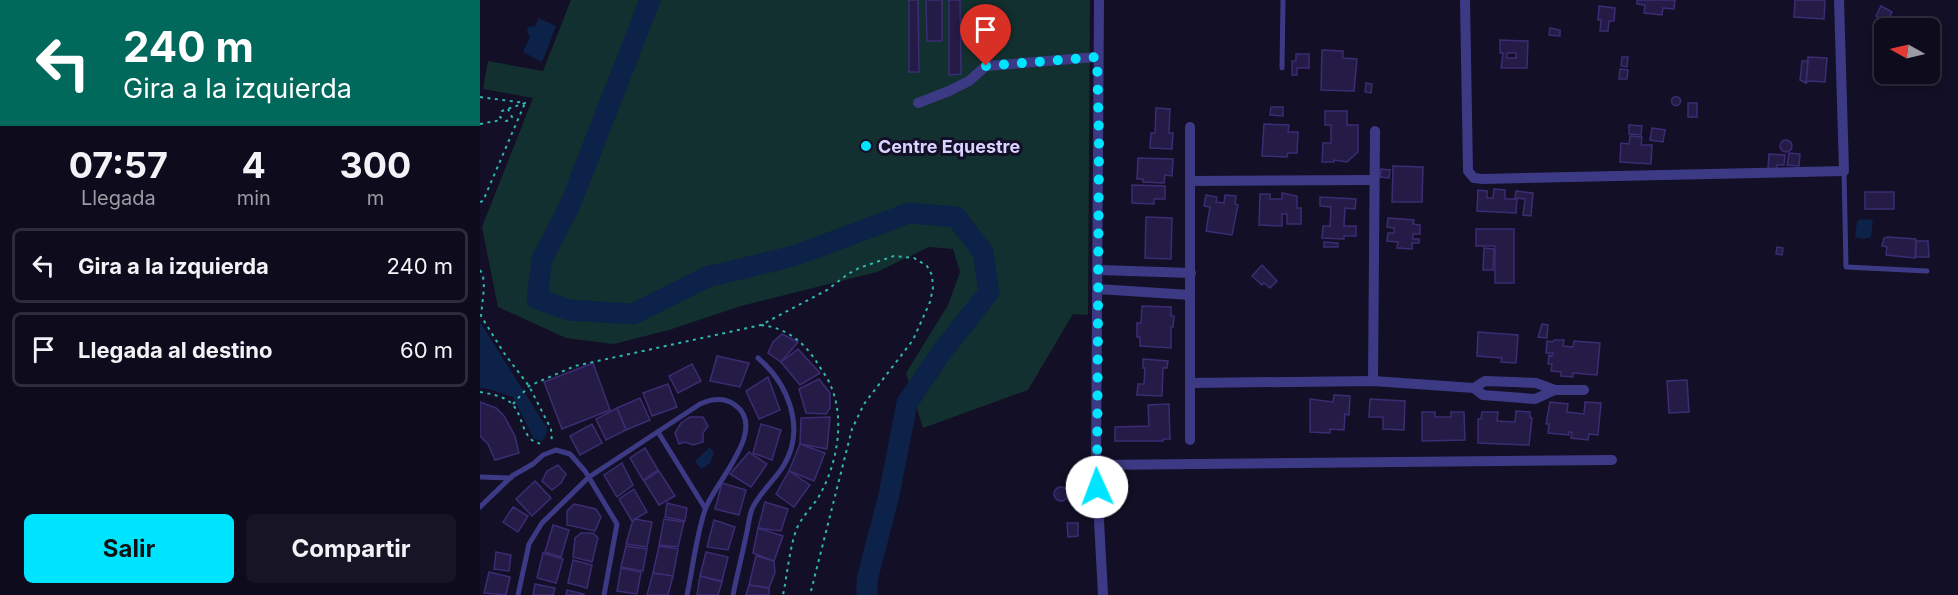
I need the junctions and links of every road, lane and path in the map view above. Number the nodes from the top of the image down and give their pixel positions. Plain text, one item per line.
1 (1099, 0) edge
2 (1282, 0) edge
3 (1466, 0) edge
4 (1839, 0) edge
5 (1097, 57) junction
6 (1282, 68) dead end
7 (480, 97) edge
8 (525, 103) junction
9 (918, 103) dead end
10 (508, 109) junction
11 (502, 119) junction
12 (480, 124) edge
13 (1190, 127) dead end
14 (1375, 131) dead end
15 (1844, 171) junction
16 (1373, 180) junction
17 (1190, 181) junction
18 (480, 201) edge
19 (480, 270) edge
20 (1098, 270) junction
21 (1928, 271) dead end
22 (1191, 273) junction
23 (1098, 289) junction
24 (1190, 295) junction
25 (761, 325) junction
26 (758, 358) dead end
27 (1373, 381) junction
28 (1190, 382) junction
29 (529, 386) junction
30 (1584, 390) dead end
31 (480, 392) edge
32 (513, 404) junction
33 (658, 432) junction
34 (1190, 440) dead end
35 (1612, 460) dead end
36 (1096, 465) junction
37 (480, 477) edge
38 (589, 477) junction
39 (511, 478) junction
40 (480, 507) edge
41 (705, 508) junction
42 (518, 595) edge
43 (604, 595) edge
44 (687, 595) edge
45 (733, 595) edge
46 (783, 595) edge
47 (810, 595) edge
48 (1103, 595) edge

1 - 5 street
2 - 6 lane
3 - 15 street
4 - 15 street
5 - 9 street
5 - 20 street
7 - 8 path
8 - 10 path
8 - 18 path
10 - 11 path
10 - 11 path
11 - 12 path
13 - 17 street
14 - 16 street
15 - 21 lane
16 - 17 street
16 - 27 street
17 - 22 street
19 - 29 path
20 - 22 street
20 - 23 street
22 - 24 street
23 - 24 street
23 - 36 street
24 - 28 street
25 - 29 path
25 - 46 path
25 - 47 path
26 - 45 lane
27 - 28 street
27 - 30 street
28 - 34 street
29 - 32 path
29 - 32 path
31 - 32 path
33 - 38 lane
33 - 41 lane
33 - 41 lane
35 - 36 street
36 - 48 street
37 - 39 lane
38 - 39 lane
38 - 42 lane
38 - 43 lane
39 - 40 lane
41 - 44 lane

